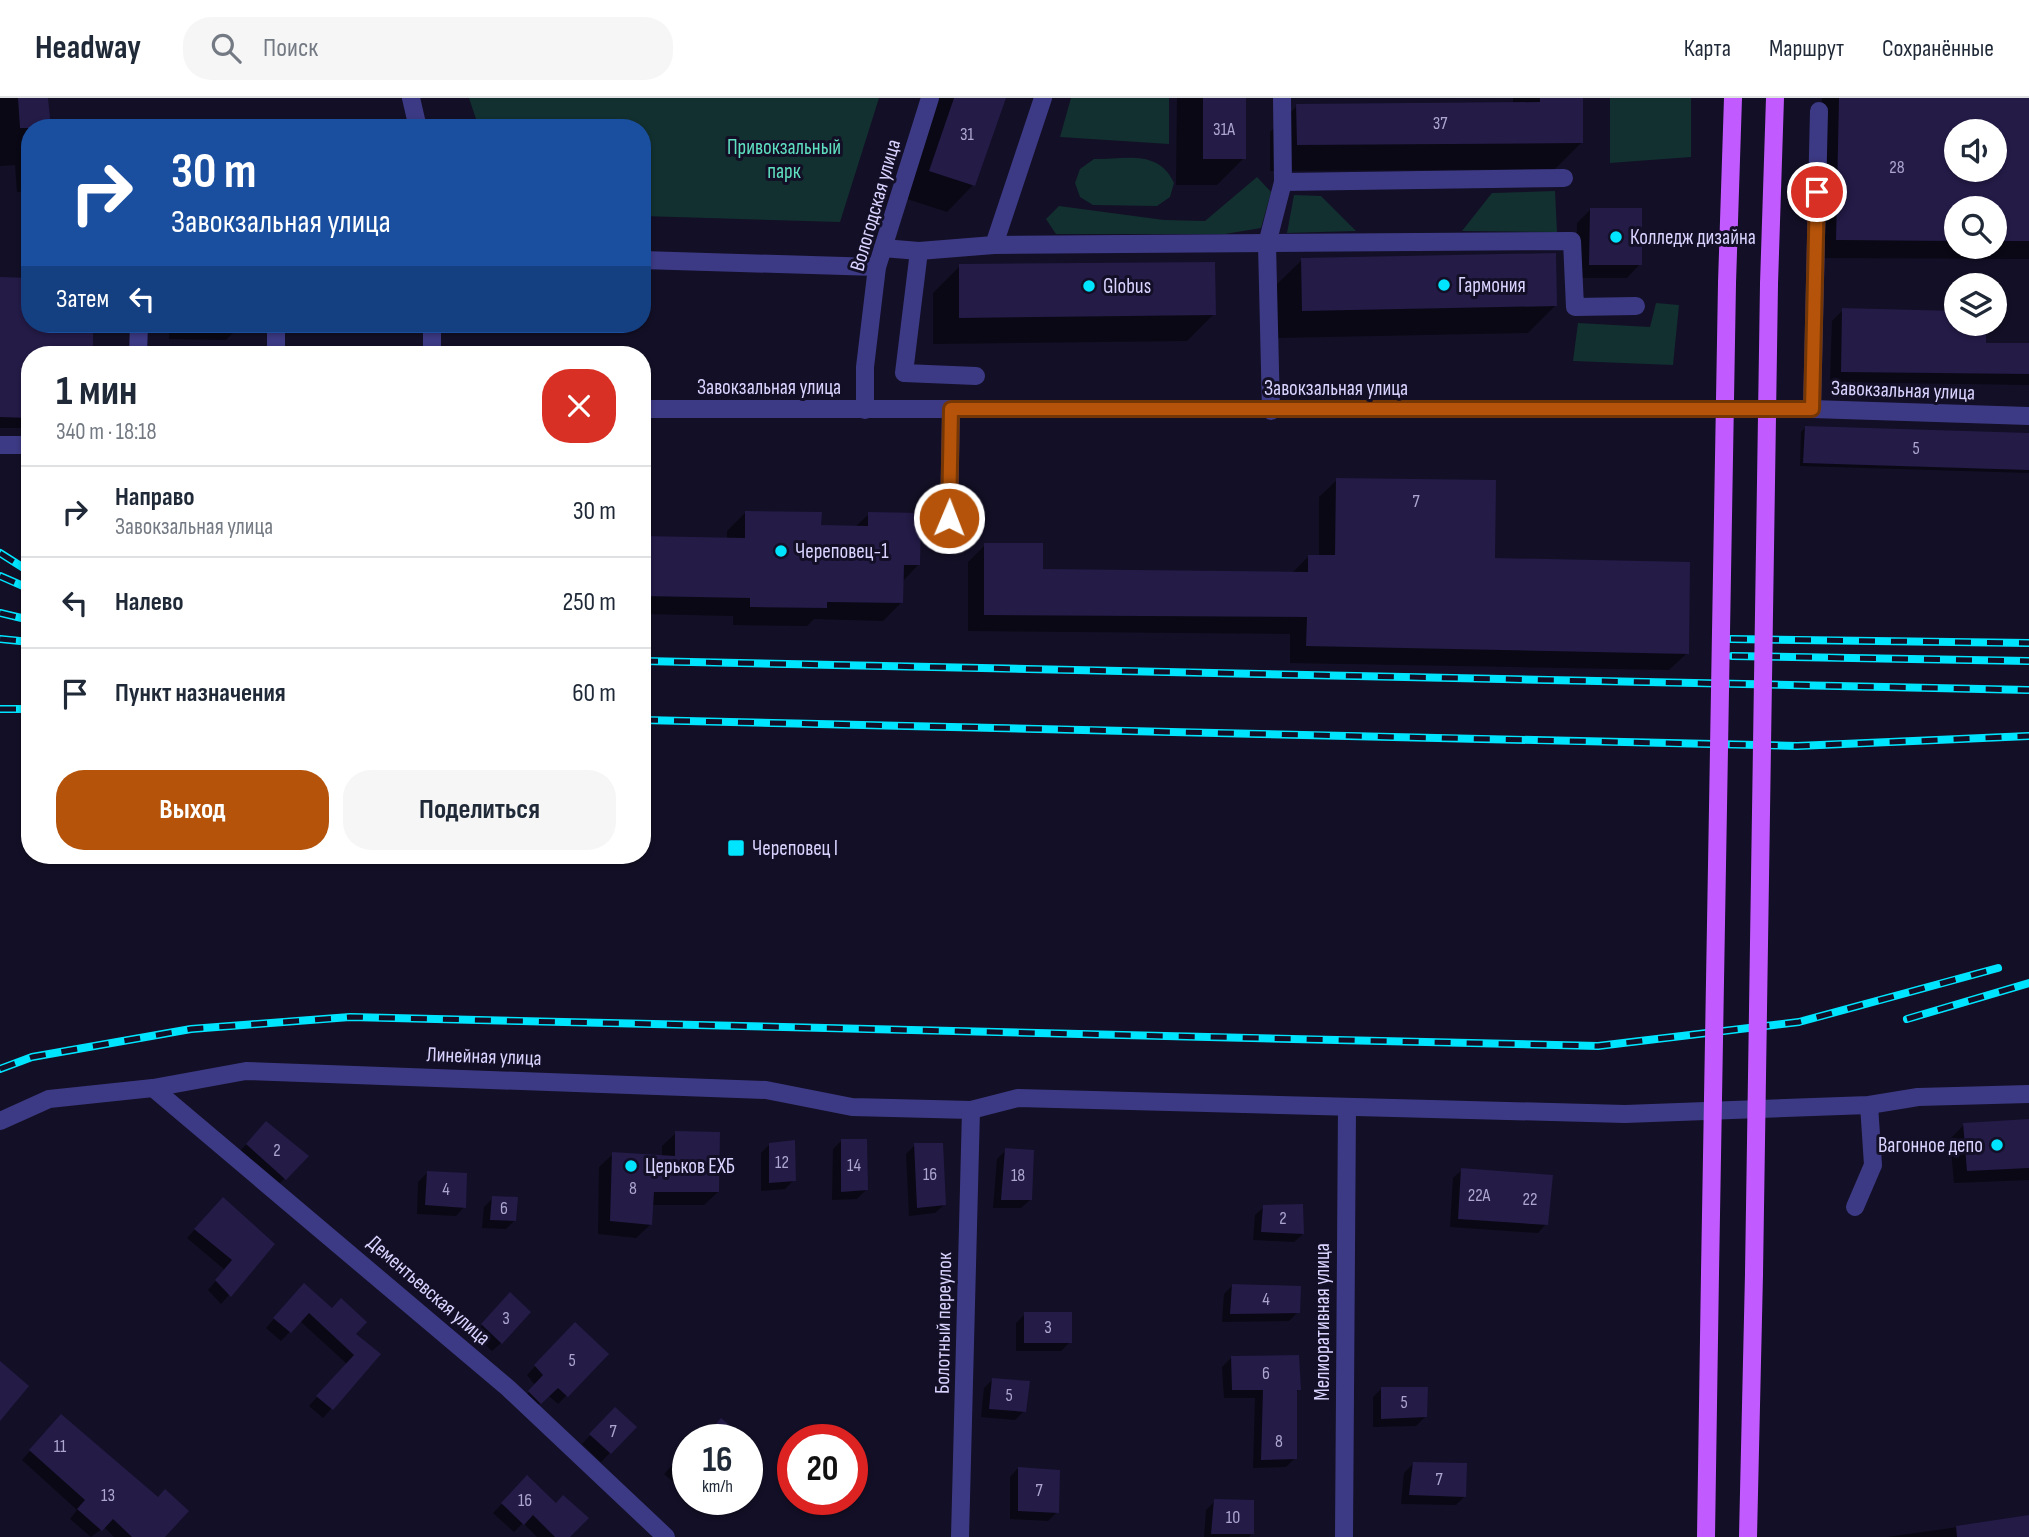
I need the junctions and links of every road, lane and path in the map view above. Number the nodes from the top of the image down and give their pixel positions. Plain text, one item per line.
1 (411, 98) edge
2 (930, 98) edge
3 (1043, 98) edge
4 (1282, 98) edge
5 (1732, 98) edge
6 (1775, 98) edge
7 (1819, 111) dead end
8 (416, 119) edge
9 (1564, 178) dead end
10 (1283, 182) junction
11 (1268, 244) junction
12 (994, 245) junction
13 (883, 248) junction
14 (919, 251) junction
15 (651, 260) edge
16 (877, 267) junction
17 (1636, 306) dead end
18 (976, 376) dead end
19 (651, 409) edge
20 (951, 409) junction
21 (1812, 409) junction
22 (865, 410) junction
23 (1271, 411) junction
24 (2029, 416) edge
25 (0, 445) edge
26 (21, 445) edge
27 (949, 518) dead end
28 (153, 1088) junction
29 (2029, 1094) edge
30 (1869, 1105) junction
31 (1347, 1107) junction
32 (971, 1110) junction
33 (0, 1121) edge
34 (1855, 1207) dead end
35 (666, 1537) edge
36 (960, 1537) edge
37 (1344, 1537) edge
38 (1706, 1537) edge
39 (1748, 1537) edge

1 - 8 street
2 - 13 street, Вологодская улица
3 - 12 street
4 - 10 street
5 - 38 main road, bridge
6 - 39 main road, bridge
7 - 21 street
9 - 10 street
10 - 11 street
11 - 12 street
11 - 17 street
11 - 23 street
12 - 14 street
13 - 14 street
13 - 16 street, Вологодская улица
14 - 18 street
15 - 16 street
16 - 22 street, Вологодская улица
19 - 22 street, Завокзальная улица
20 - 22 street, Завокзальная улица
20 - 23 street, Завокзальная улица
20 - 27 street
21 - 23 street, Завокзальная улица
21 - 24 street, Завокзальная улица
25 - 26 street
28 - 32 street, Линейная улица
28 - 33 street, Линейная улица
28 - 35 street, Дементьевская улица
29 - 30 street, Линейная улица
30 - 31 street, Линейная улица
30 - 34 street
31 - 32 street, Линейная улица
31 - 37 street, Мелиоративная улица
32 - 36 street, Болотный переулок

